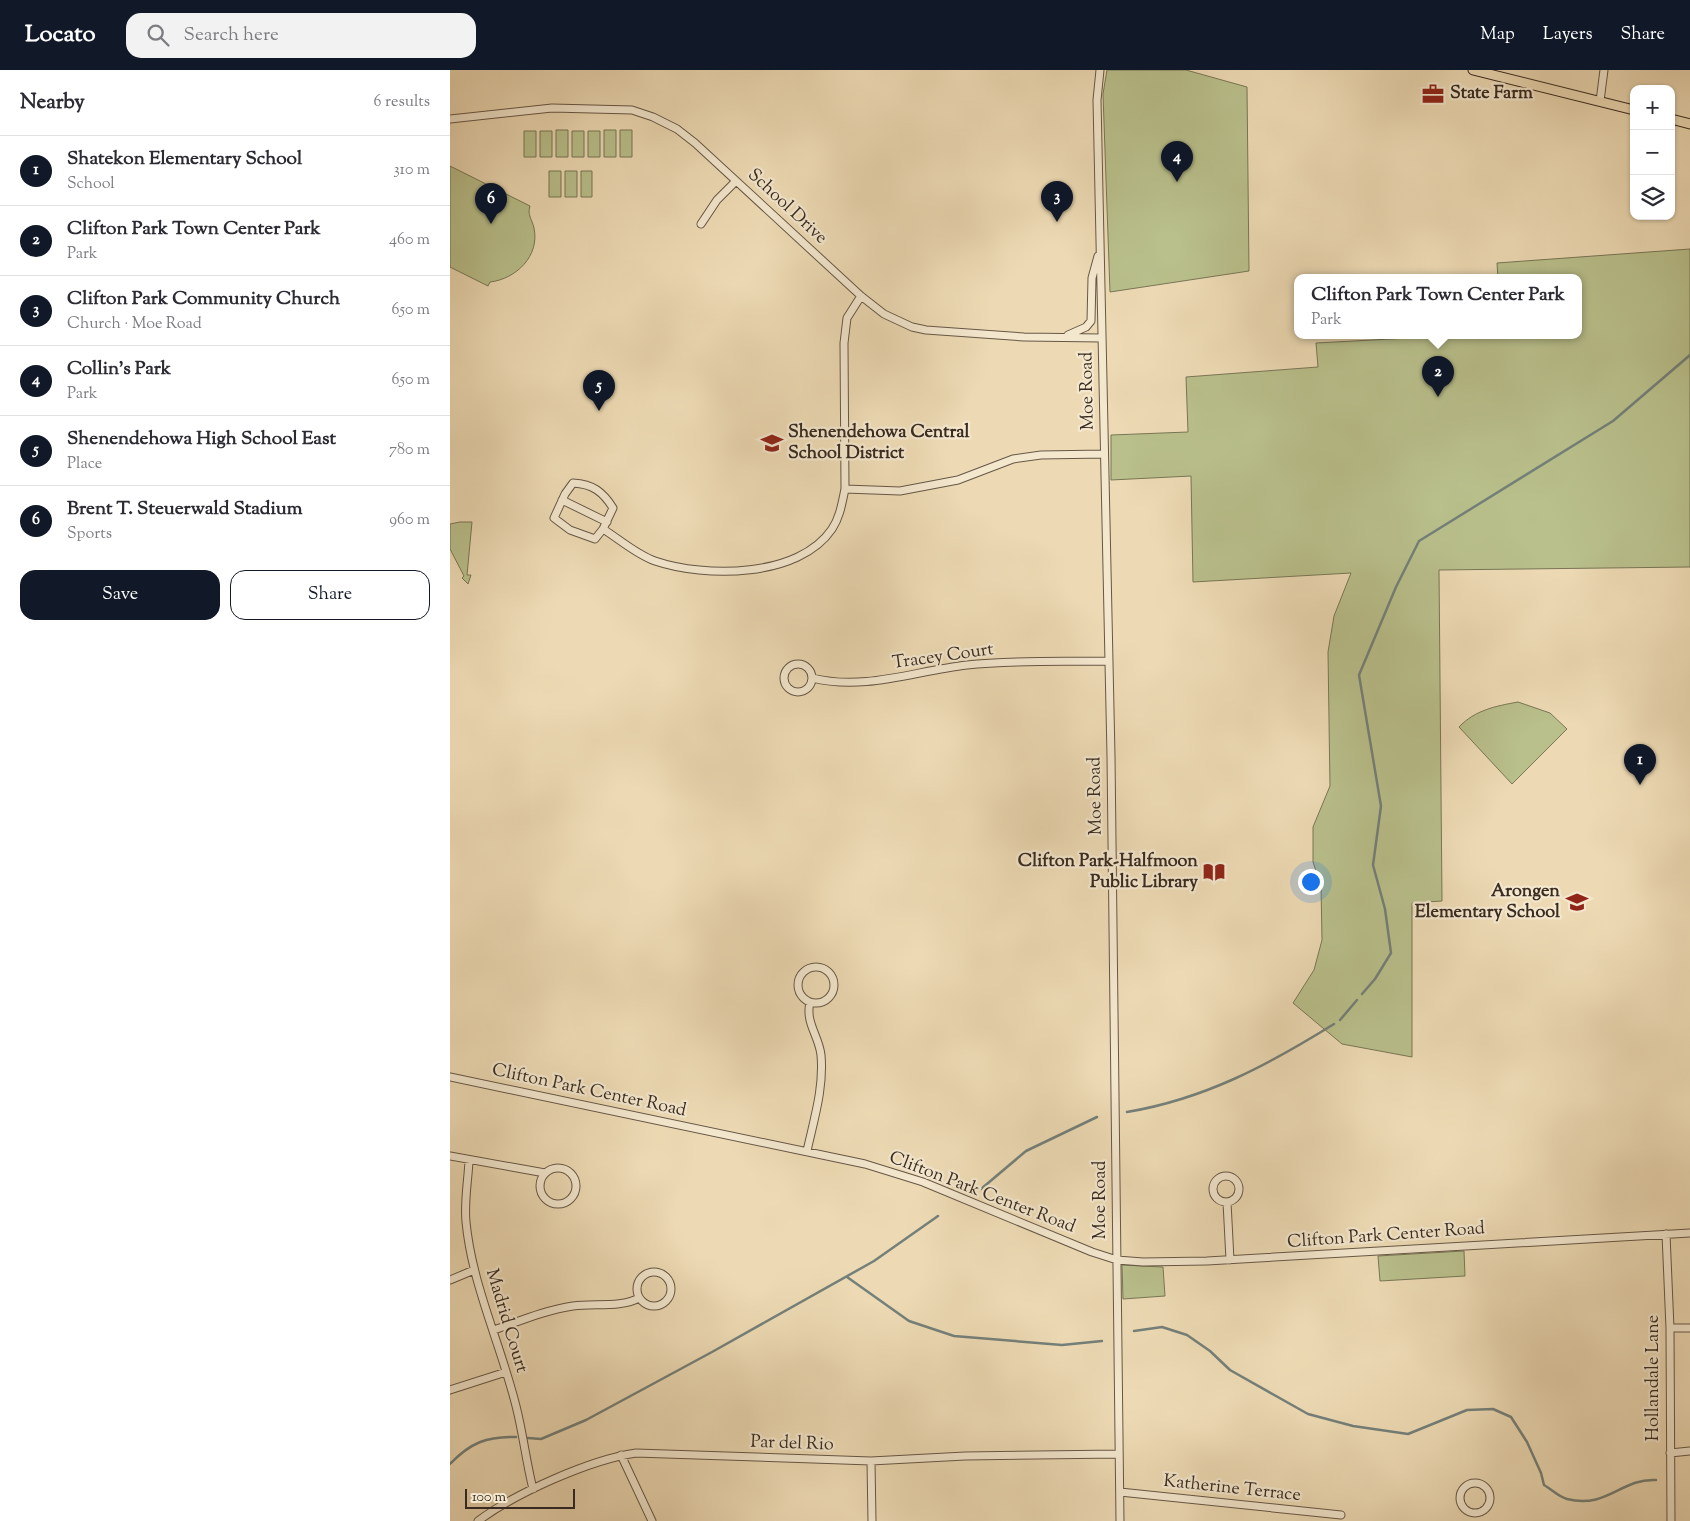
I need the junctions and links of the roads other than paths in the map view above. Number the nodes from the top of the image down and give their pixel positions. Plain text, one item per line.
1 (1100, 70) edge
2 (1473, 70) edge
3 (1604, 70) edge
4 (1600, 101) junction
5 (1630, 109) edge
6 (450, 119) edge
7 (1675, 120) edge
8 (1690, 124) edge
9 (736, 180) junction
10 (701, 224) dead end
11 (1100, 248) junction
12 (861, 296) junction
13 (1053, 338) junction
14 (1102, 338) junction
15 (1104, 454) junction
16 (845, 489) junction
17 (562, 500) junction
18 (605, 525) junction
19 (1108, 661) junction
20 (812, 678) junction
21 (810, 1002) junction
22 (450, 1077) edge
23 (807, 1152) junction
24 (450, 1156) edge
25 (469, 1161) junction
26 (545, 1173) junction
27 (1227, 1202) dead end
28 (1690, 1233) edge
29 (1666, 1234) junction
30 (1117, 1260) junction
31 (1230, 1260) junction
32 (474, 1270) junction
33 (450, 1280) edge
34 (639, 1298) junction
35 (1670, 1328) junction
36 (1690, 1328) edge
37 (494, 1330) junction
38 (506, 1372) junction
39 (450, 1390) edge
40 (1690, 1452) edge
41 (1670, 1453) junction
42 (1119, 1454) junction
43 (621, 1455) junction
44 (871, 1461) junction
45 (533, 1489) junction
46 (1120, 1492) junction
47 (489, 1513) junction
48 (1341, 1515) dead end
49 (1477, 1517) edge
50 (478, 1521) edge
51 (492, 1521) edge
52 (652, 1521) edge
53 (872, 1521) edge
54 (1120, 1521) edge
55 (1671, 1521) edge

1 - 11 street, Moe Road
2 - 4 main road
3 - 4 street
4 - 5 main road
6 - 9 street, School Drive
7 - 8 main road
9 - 10 street
9 - 12 street, School Drive
11 - 13 street
11 - 14 street, Moe Road
12 - 13 street, School Drive
12 - 16 street
13 - 14 street, School Drive
14 - 15 street, Moe Road
15 - 16 street
15 - 19 street, Moe Road
16 - 18 street
17 - 18 street
17 - 18 street
17 - 18 street
19 - 20 street, Tracey Court
19 - 30 street, Moe Road
20 - 20 street, Tracey Court
21 - 21 street
21 - 23 street
22 - 23 street, Clifton Park Center Road
23 - 30 street, Clifton Park Center Road
24 - 25 street
25 - 26 street
25 - 32 street, Madrid Court
26 - 26 street
27 - 31 street
28 - 29 street, Clifton Park Center Road
29 - 31 street, Clifton Park Center Road
29 - 35 street, Hollandale Lane
30 - 31 street, Clifton Park Center Road
30 - 42 street, Moe Road
32 - 33 street
32 - 37 street, Madrid Court
34 - 34 street
34 - 37 street
35 - 36 street
35 - 41 street, Hollandale Lane
37 - 38 street, Madrid Court
38 - 39 street
38 - 45 street, Madrid Court
40 - 41 street
41 - 55 street, Hollandale Lane
42 - 44 street, Par del Rio
42 - 46 street, Moe Road
43 - 44 street, Par del Rio
43 - 45 street, Par del Rio
43 - 52 street
44 - 53 street
45 - 47 street, Par del Rio
46 - 48 street, Katherine Terrace
46 - 54 street, Moe Road
47 - 50 street, Par del Rio
47 - 51 street
49 - 49 street

